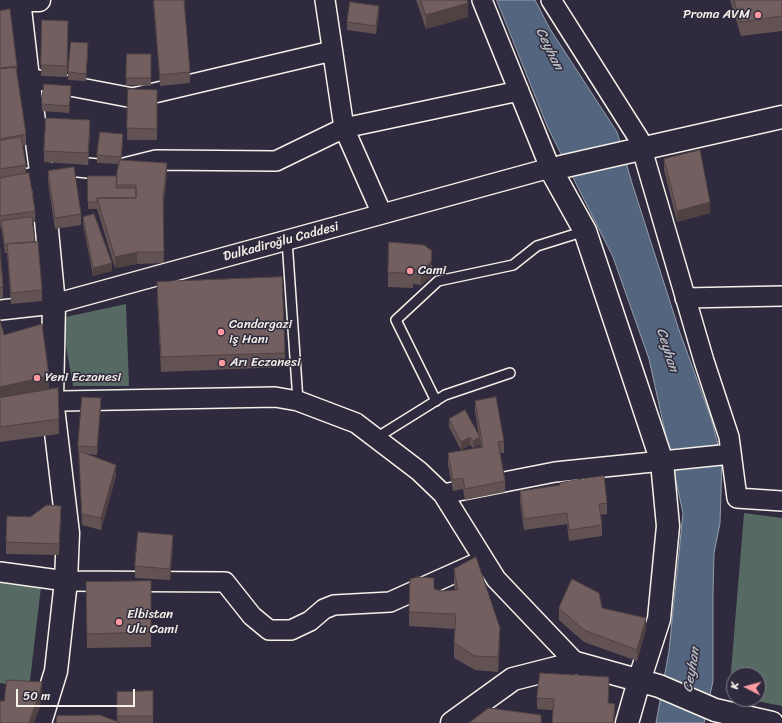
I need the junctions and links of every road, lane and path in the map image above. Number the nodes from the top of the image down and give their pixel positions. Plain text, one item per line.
1 (8, 0) edge
2 (19, 0) edge
3 (32, 0) edge
4 (39, 0) edge
5 (325, 0) edge
6 (482, 0) edge
7 (552, 0) edge
8 (0, 2) edge
9 (332, 51) junction
10 (28, 78) junction
11 (519, 91) junction
12 (782, 117) edge
13 (344, 128) junction
14 (638, 149) junction
15 (555, 167) junction
16 (42, 178) junction
17 (0, 184) edge
18 (382, 214) junction
19 (585, 231) junction
20 (286, 240) junction
21 (782, 296) edge
22 (685, 298) junction
23 (54, 304) junction
24 (0, 310) edge
25 (510, 373) dead end
26 (52, 399) junction
27 (298, 401) junction
28 (436, 401) junction
29 (0, 409) edge
30 (376, 438) junction
31 (731, 454) junction
32 (662, 462) junction
33 (443, 494) junction
34 (782, 501) edge
35 (484, 560) junction
36 (0, 572) edge
37 (66, 581) junction
38 (576, 663) junction
39 (649, 683) junction
40 (40, 723) edge
41 (452, 723) edge
42 (627, 723) edge
43 (772, 723) edge

1 - 8 street
2 - 10 street
3 - 4 street
5 - 9 street
6 - 11 street
7 - 14 street
9 - 10 street
9 - 13 street
10 - 16 street
11 - 13 street
11 - 15 street
12 - 14 street
13 - 16 street
13 - 18 street
14 - 15 street
14 - 22 street
15 - 18 street, Dulkadiroğlu Caddesi
15 - 19 street
16 - 17 street
16 - 23 street
18 - 20 street, Dulkadiroğlu Caddesi
19 - 28 lane
19 - 32 street
20 - 23 street, Dulkadiroğlu Caddesi
20 - 27 lane
21 - 22 street
22 - 31 street
23 - 24 street, Dulkadiroğlu Caddesi
23 - 26 street
25 - 28 lane
26 - 27 street
26 - 29 street
26 - 37 street
27 - 30 street
28 - 30 lane
30 - 33 street
31 - 32 street
31 - 34 street
32 - 33 street
32 - 39 street
33 - 35 street
35 - 37 street
35 - 38 street
36 - 37 street
37 - 40 street
38 - 39 street
38 - 41 street
39 - 42 street
39 - 43 street

